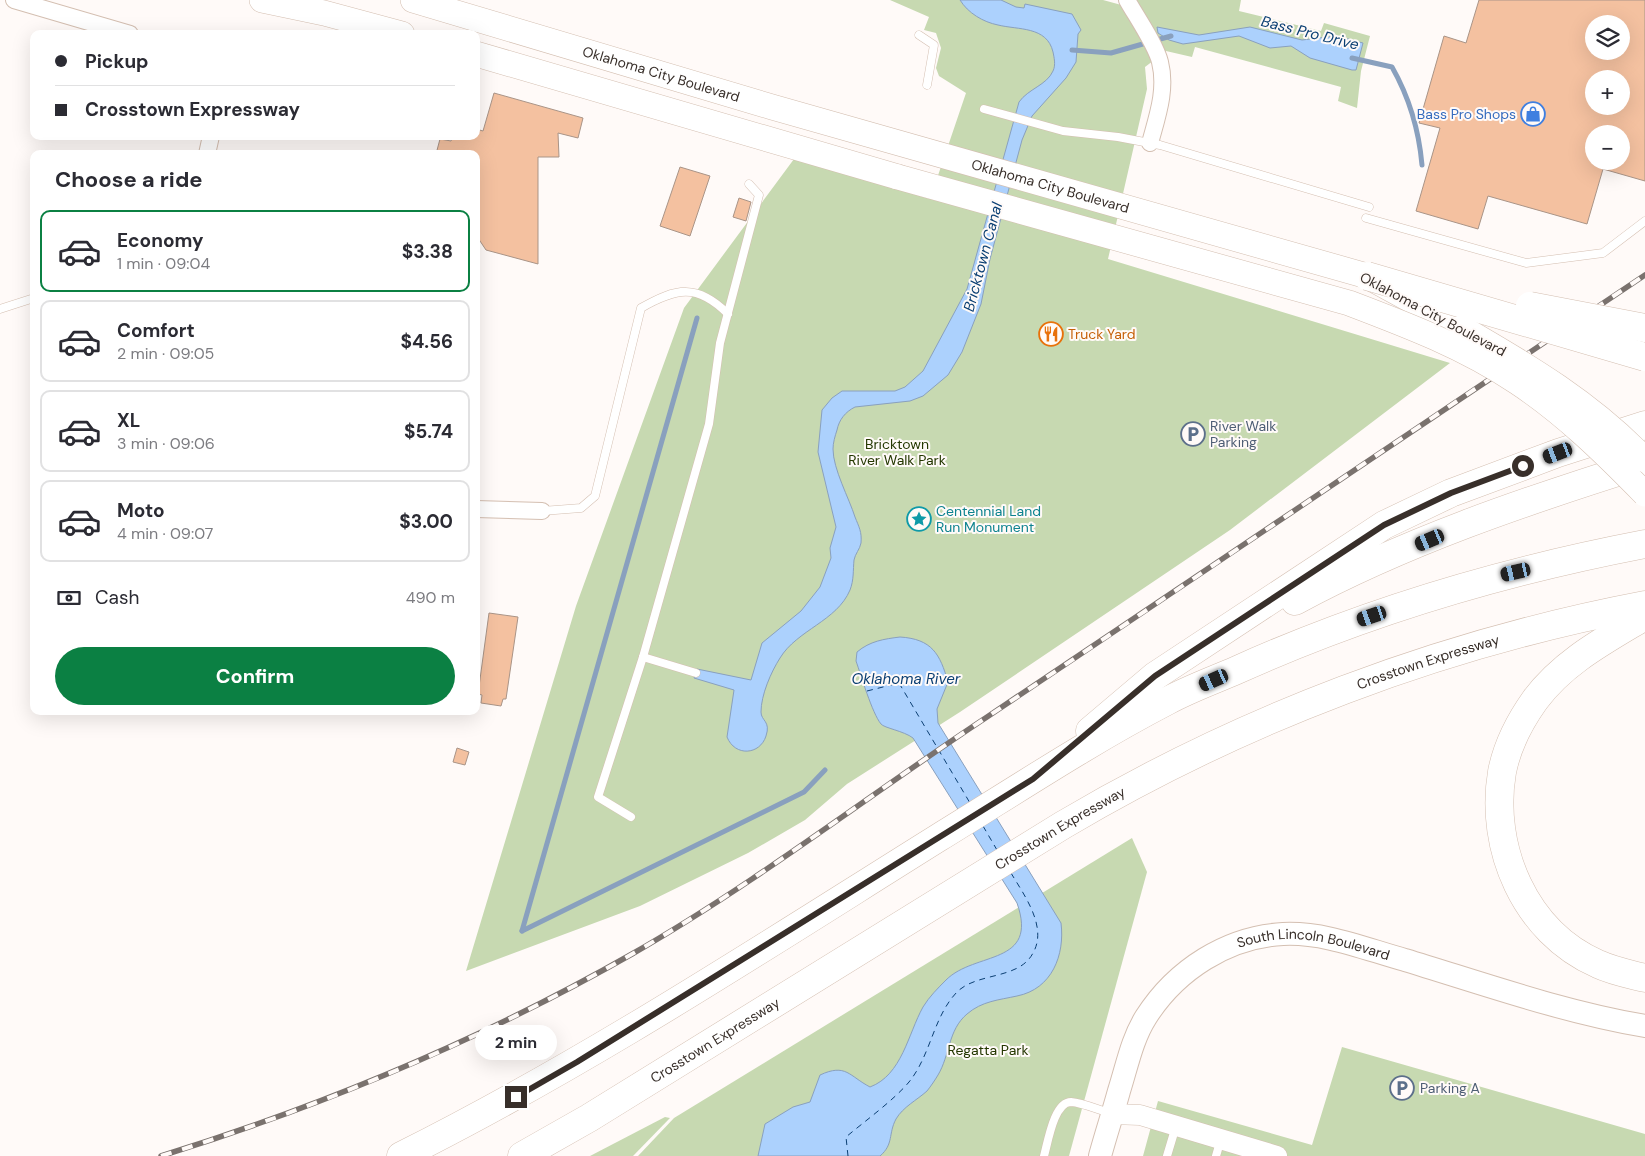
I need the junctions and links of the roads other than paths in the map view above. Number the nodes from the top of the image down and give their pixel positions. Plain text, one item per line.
1 (14, 0) edge
2 (262, 0) edge
3 (413, 0) edge
4 (1127, 0) edge
5 (116, 30) edge
6 (387, 30) edge
7 (919, 35) dead end
8 (480, 55) edge
9 (927, 85) dead end
10 (984, 109) dead end
11 (1150, 143) junction
12 (749, 184) dead end
13 (1369, 207) dead end
14 (1366, 218) dead end
15 (1645, 221) edge
16 (1367, 276) junction
17 (30, 299) edge
18 (0, 309) edge
19 (728, 314) junction
20 (1645, 328) edge
21 (1645, 357) edge
22 (1645, 425) edge
23 (1645, 461) edge
24 (1645, 494) edge
25 (480, 509) edge
26 (542, 511) joint
27 (1645, 544) edge
28 (1645, 605) edge
29 (1645, 616) edge
30 (643, 657) junction
31 (696, 673) dead end
32 (1155, 676) junction
33 (1033, 779) junction
34 (631, 817) dead end
35 (1645, 978) edge
36 (1645, 1026) edge
37 (1112, 1114) junction
38 (1176, 1126) junction
39 (1218, 1147) edge
40 (401, 1156) edge
41 (522, 1156) edge
42 (1044, 1156) edge
43 (1100, 1156) edge
44 (1167, 1156) edge
45 (1277, 1156) edge

1 - 5 street
2 - 6 main road
3 - 16 main road, Oklahoma City Boulevard
4 - 11 street
7 - 9 lane
8 - 24 main road, Oklahoma City Boulevard, bridge
10 - 11 lane
11 - 13 lane
12 - 19 lane
14 - 15 lane
16 - 20 highway, bridge
16 - 21 highway, bridge
16 - 23 main road, Oklahoma City Boulevard, bridge
17 - 18 lane
19 - 26 lane
19 - 30 lane
22 - 32 highway
23 - 32 highway
25 - 26 street
27 - 33 highway
28 - 41 highway, Crosstown Expressway
29 - 35 highway
30 - 31 lane
30 - 34 lane
32 - 33 highway
33 - 40 highway
36 - 37 main road, South Lincoln Boulevard
37 - 38 street
37 - 42 lane
37 - 43 main road, South Lincoln Boulevard
38 - 39 street
38 - 44 lane
39 - 45 street

